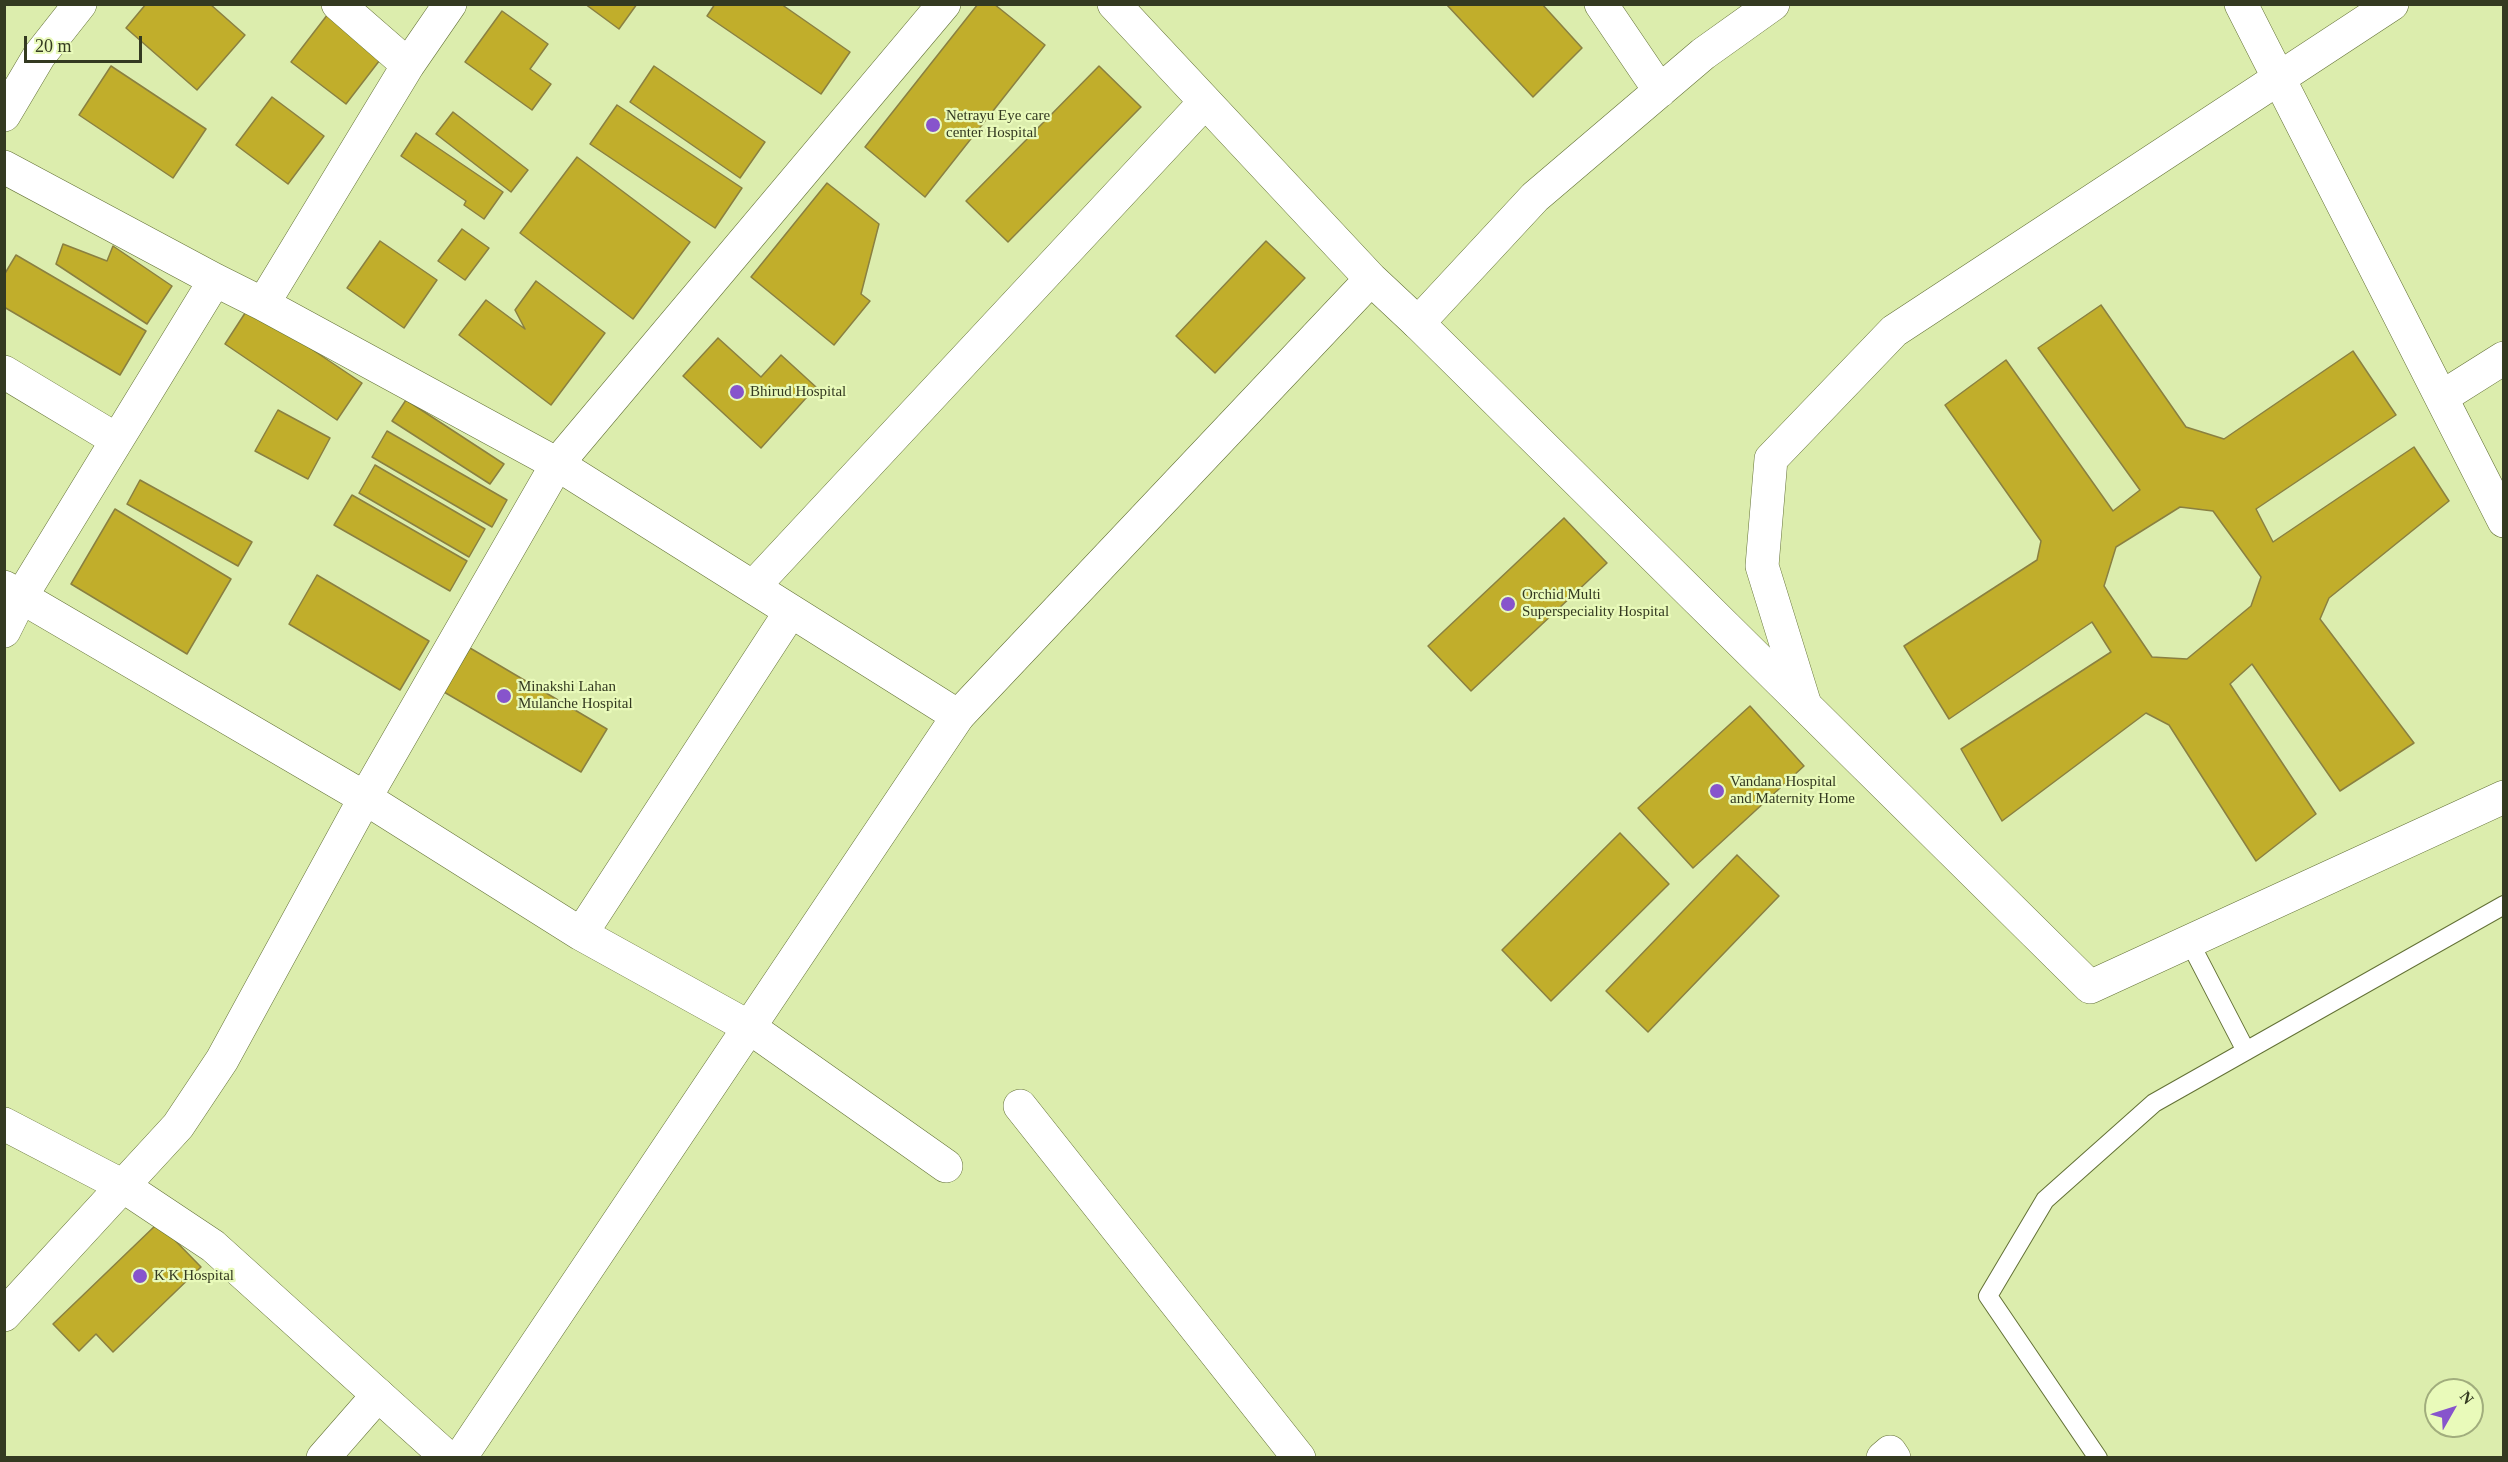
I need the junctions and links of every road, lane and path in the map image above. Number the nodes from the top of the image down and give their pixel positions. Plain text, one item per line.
1 (80, 4) edge
2 (338, 4) edge
3 (450, 4) edge
4 (944, 4) edge
5 (1114, 4) edge
6 (1601, 4) edge
7 (1773, 4) edge
8 (2241, 4) edge
9 (2392, 4) edge
10 (408, 65) junction
11 (2278, 79) junction
12 (1660, 91) junction
13 (1205, 102) junction
14 (4, 115) edge
15 (4, 167) edge
16 (1371, 279) junction
17 (215, 280) junction
18 (264, 304) junction
19 (1418, 323) junction
20 (2504, 358) edge
21 (4, 372) edge
22 (2442, 398) junction
23 (117, 440) junction
24 (557, 464) junction
25 (2504, 521) edge
26 (753, 587) junction
27 (13, 592) edge
28 (791, 611) junction
29 (4, 631) edge
30 (1805, 705) junction
31 (958, 716) junction
32 (2504, 797) edge
33 (365, 798) junction
34 (2504, 905) edge
35 (581, 934) junction
36 (2189, 941) junction
37 (749, 1027) junction
38 (2246, 1051) junction
39 (1020, 1106) dead end
40 (4, 1124) edge
41 (946, 1166) dead end
42 (123, 1186) junction
43 (4, 1315) edge
44 (378, 1395) junction
45 (323, 1458) edge
46 (448, 1458) edge
47 (460, 1458) edge
48 (1299, 1458) edge
49 (1883, 1458) edge
50 (1894, 1458) edge
51 (2098, 1458) edge

1 - 14 street
2 - 10 street
3 - 10 street
4 - 24 street
5 - 13 street
6 - 12 street
7 - 12 street
8 - 11 street
9 - 11 street
10 - 18 street
11 - 22 street
11 - 30 street
12 - 19 street
13 - 16 street
13 - 26 street
15 - 17 street
16 - 19 street
16 - 31 street
17 - 18 street
17 - 23 street
18 - 24 street
19 - 30 street
20 - 22 street
21 - 23 street
22 - 25 street
23 - 27 street
24 - 26 street
24 - 33 street
26 - 28 street
27 - 29 street
27 - 33 street
28 - 31 street
28 - 35 street
30 - 36 street
31 - 37 street
32 - 36 street
33 - 35 street
33 - 42 street
34 - 38 lane
35 - 37 street
36 - 38 lane
37 - 41 street
37 - 47 street
38 - 51 lane
39 - 48 street
40 - 42 street
42 - 43 street
42 - 44 street
44 - 45 street
44 - 46 street
49 - 50 street

